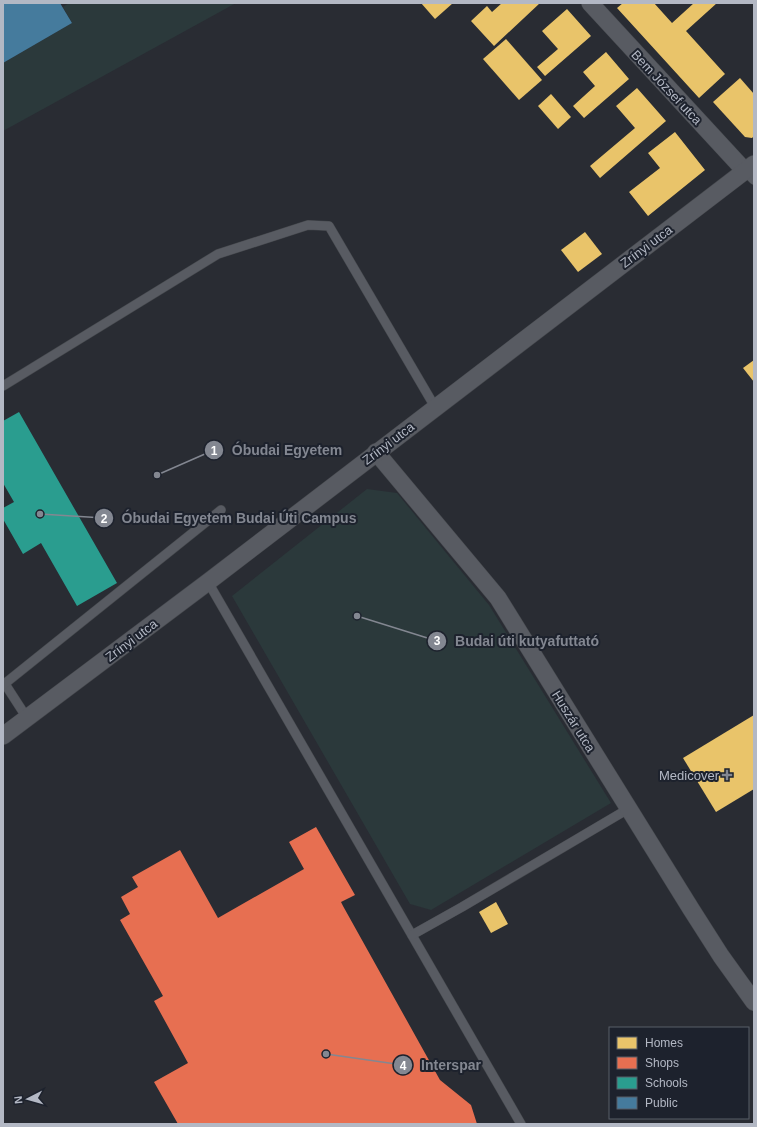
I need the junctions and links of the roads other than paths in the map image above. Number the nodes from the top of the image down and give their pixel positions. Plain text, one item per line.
1 (590, 3) edge
2 (751, 171) edge
3 (3, 386) edge
4 (435, 407) junction
5 (376, 452) junction
6 (221, 510) dead end
7 (208, 582) junction
8 (4, 685) edge
9 (27, 718) junction
10 (3, 736) edge
11 (628, 809) junction
12 (412, 935) junction
13 (754, 1002) edge
14 (521, 1124) edge

1 - 2 street, Bem József utca
2 - 4 street, Zrínyi utca
3 - 4 lane
4 - 5 street, Zrínyi utca
5 - 7 street, Zrínyi utca
5 - 11 street, Huszár utca
6 - 8 lane
7 - 9 street, Zrínyi utca
7 - 12 lane
8 - 9 lane
9 - 10 street, Zrínyi utca
11 - 12 lane
11 - 13 street, Huszár utca
12 - 14 lane

